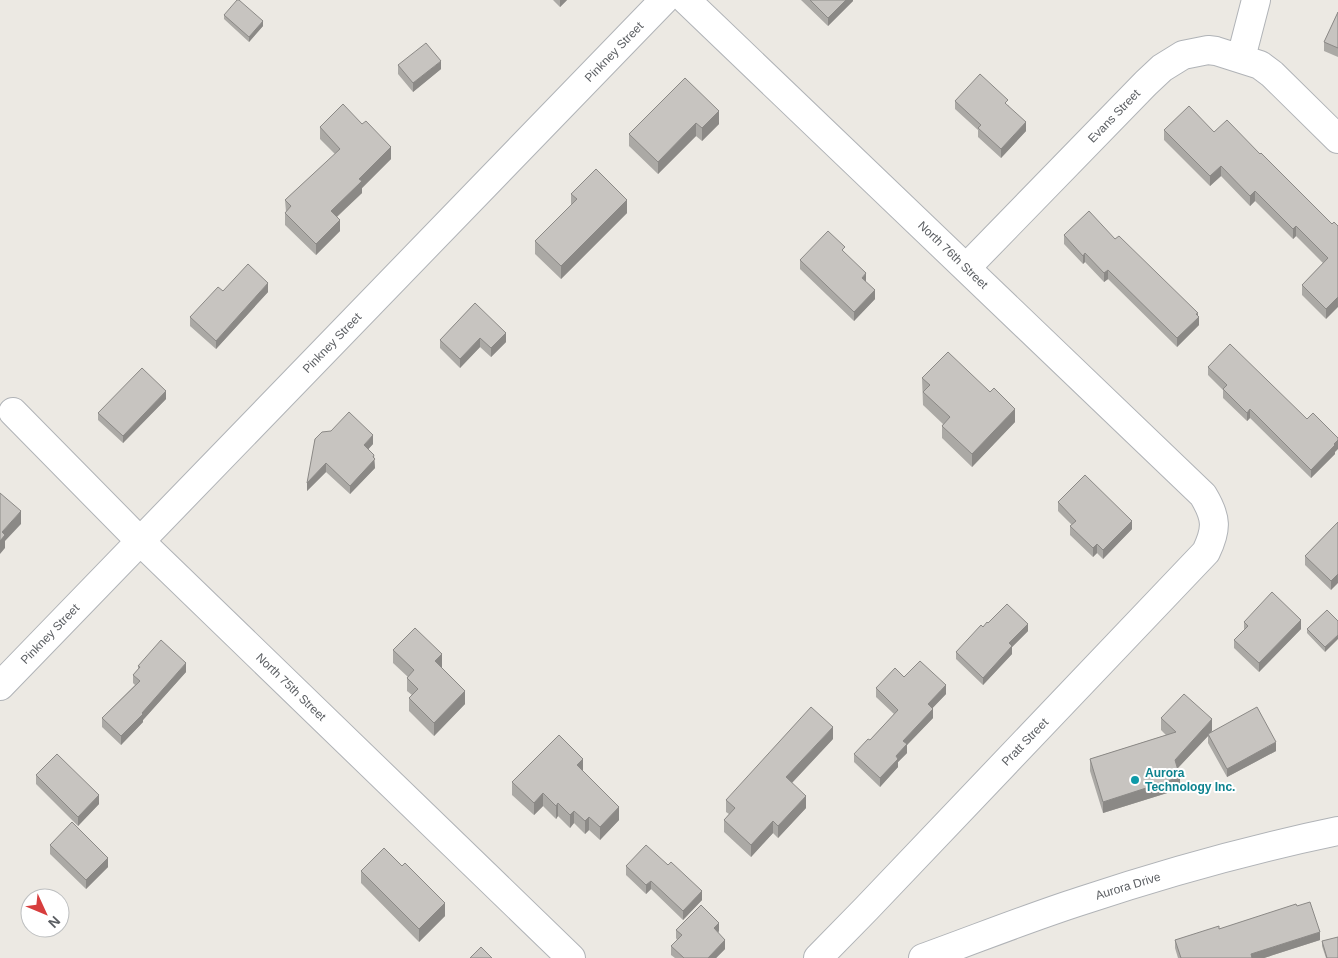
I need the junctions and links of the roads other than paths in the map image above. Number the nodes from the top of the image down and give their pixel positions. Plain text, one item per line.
1 (664, 0) edge
2 (686, 0) edge
3 (1256, 0) edge
4 (1240, 58) junction
5 (1338, 139) edge
6 (966, 268) junction
7 (13, 412) dead end
8 (1213, 516) joint
9 (140, 541) junction
10 (0, 686) edge
11 (1338, 831) edge
12 (571, 958) edge
13 (818, 958) edge
14 (923, 958) edge

1 - 9 street, Pinkney Street
2 - 6 street, North 76th Street
3 - 4 street
4 - 5 street, Evans Street
4 - 6 street, Evans Street
6 - 8 street, North 76th Street
7 - 9 street, North 75th Street
8 - 13 street, Pratt Street
9 - 10 street, Pinkney Street
9 - 12 street, North 75th Street
11 - 14 street, Aurora Drive

